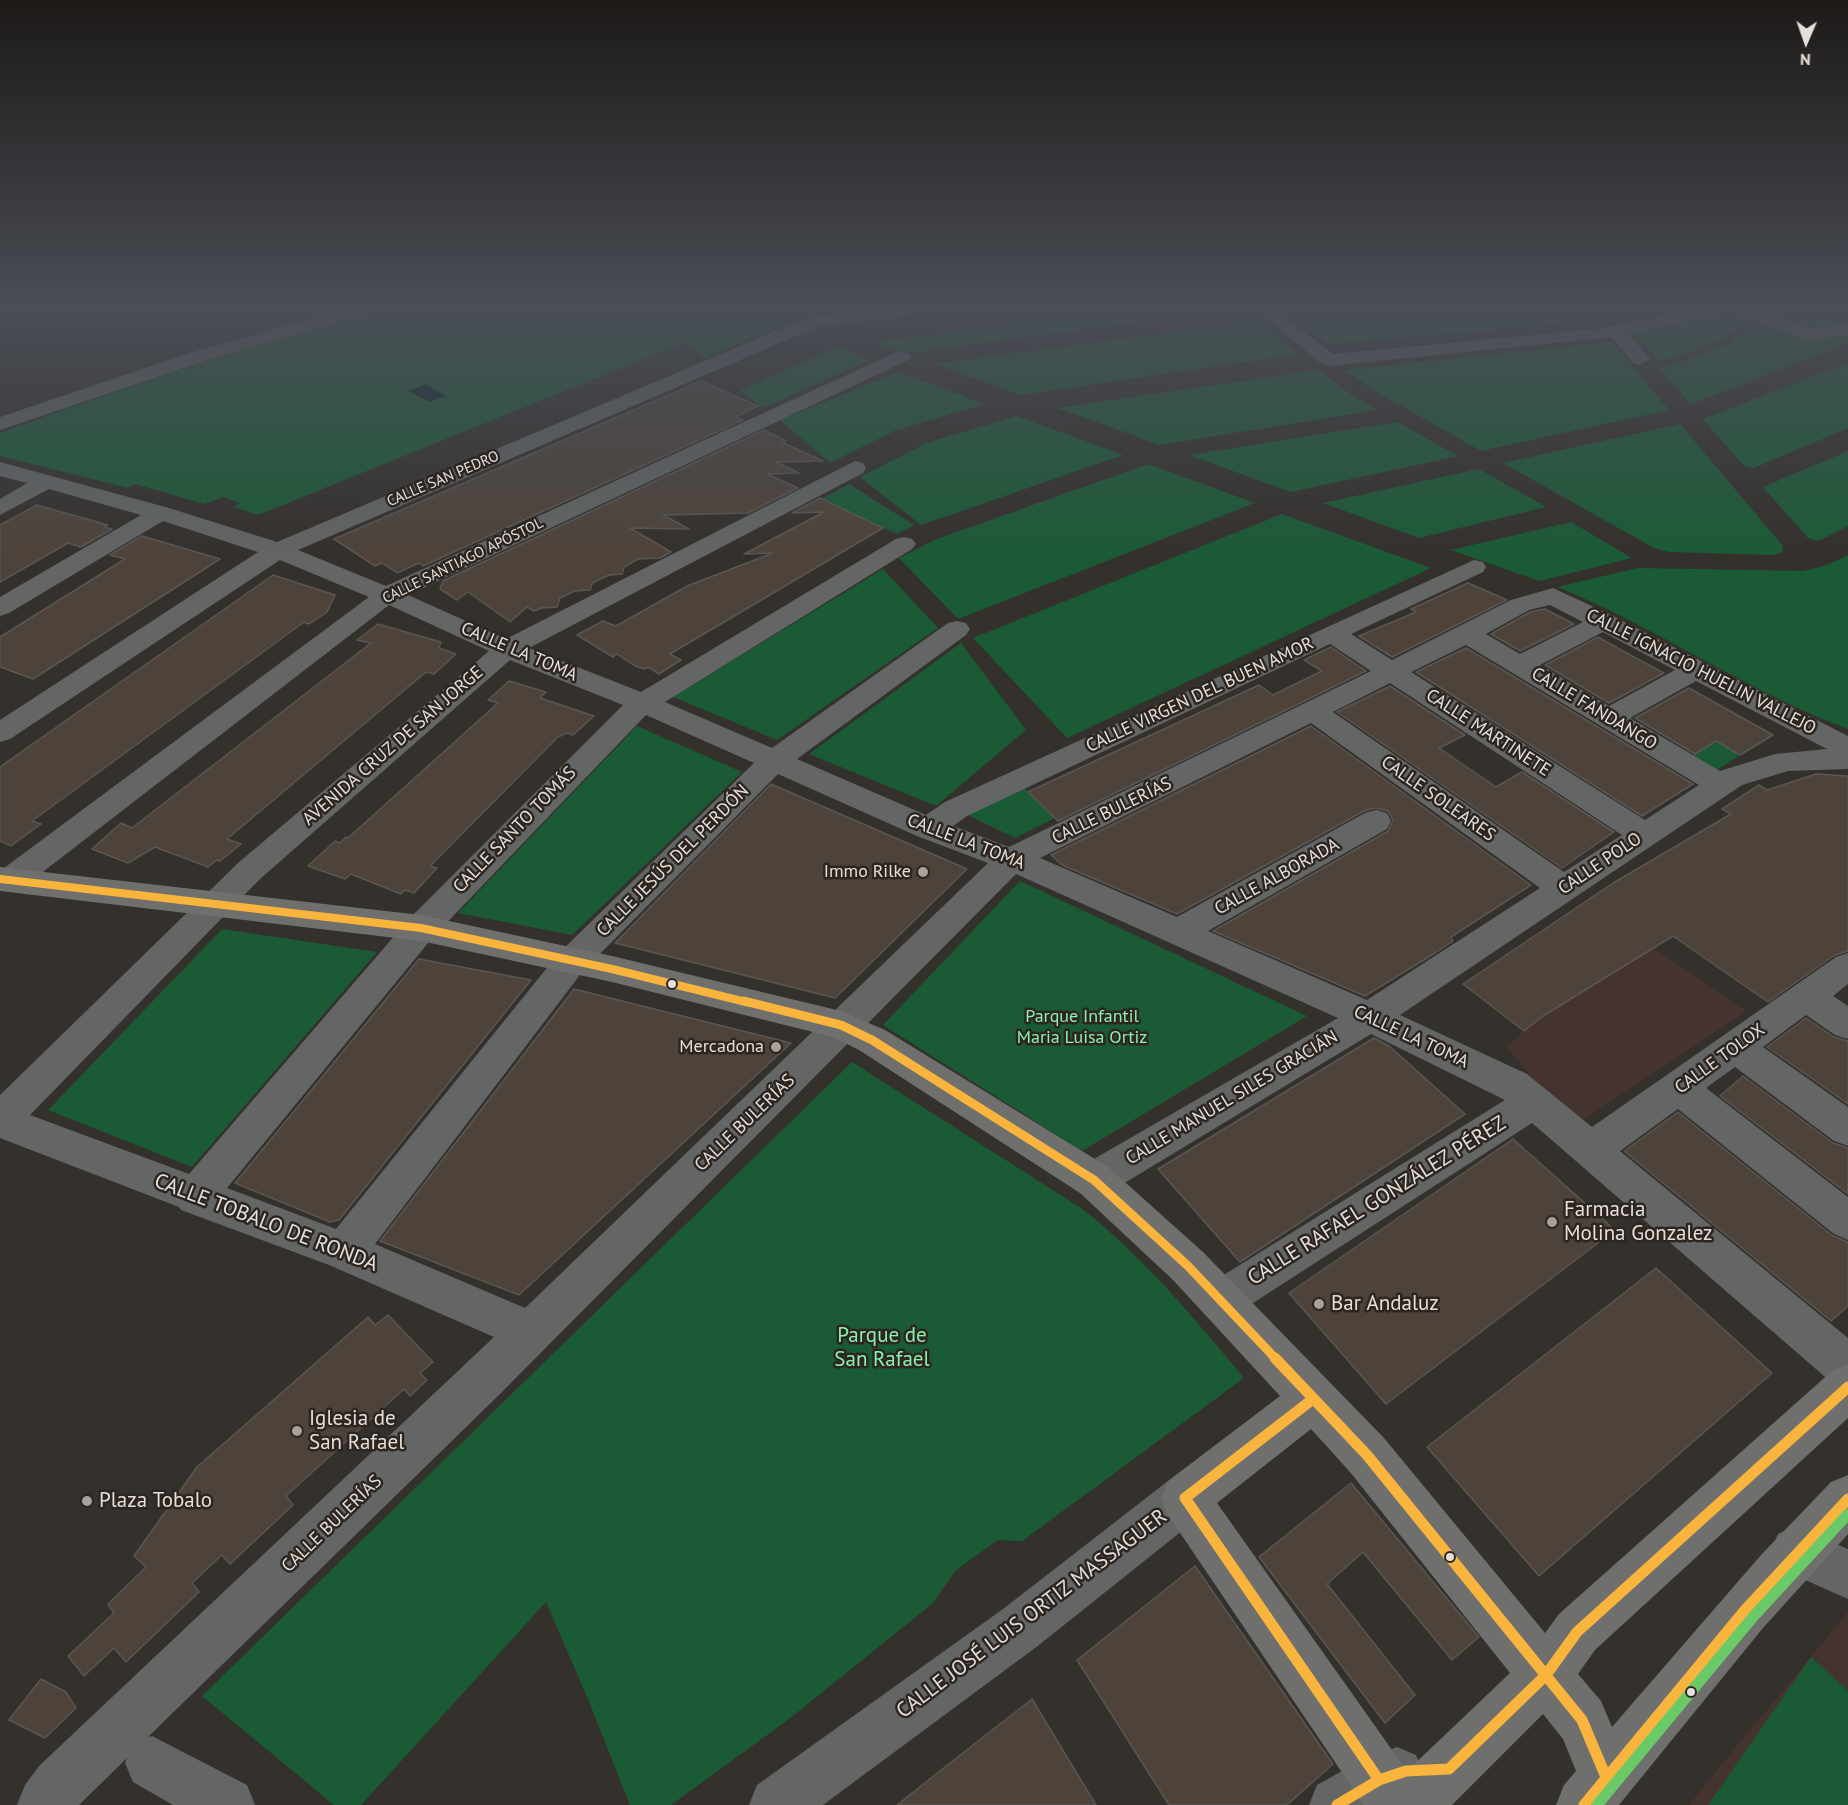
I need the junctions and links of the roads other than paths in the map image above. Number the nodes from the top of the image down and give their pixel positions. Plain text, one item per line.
1 (90, 393) edge
2 (631, 393) edge
3 (821, 393) edge
4 (0, 424) edge
5 (855, 468) dead end
6 (0, 469) edge
7 (48, 482) junction
8 (0, 508) edge
9 (161, 513) junction
10 (904, 544) dead end
11 (279, 551) junction
12 (1474, 567) dead end
13 (387, 595) junction
14 (1553, 596) joint
15 (0, 608) edge
16 (1604, 621) junction
17 (957, 628) dead end
18 (1331, 633) junction
19 (1467, 634) junction
20 (507, 649) junction
21 (1520, 665) junction
22 (1697, 669) junction
23 (1393, 671) junction
24 (643, 703) junction
25 (1313, 711) junction
26 (1609, 717) junction
27 (0, 733) edge
28 (1848, 748) edge
29 (1848, 759) edge
30 (773, 762) junction
31 (1721, 785) junction
32 (1376, 821) dead end
33 (928, 828) junction
34 (1644, 834) junction
35 (1012, 859) junction
36 (6, 880) edge
37 (1563, 888) junction
38 (217, 903) junction
39 (422, 928) junction
40 (1178, 932) junction
41 (571, 962) junction
42 (1848, 966) edge
43 (1808, 997) junction
44 (1370, 1017) junction
45 (1848, 1024) edge
46 (841, 1025) junction
47 (1737, 1048) junction
48 (1680, 1089) junction
49 (1533, 1102) junction
50 (0, 1121) edge
51 (1848, 1129) edge
52 (1591, 1150) junction
53 (1094, 1180) junction
54 (195, 1197) junction
55 (1848, 1221) edge
56 (344, 1251) junction
57 (1221, 1300) junction
58 (529, 1331) junction
59 (1848, 1367) edge
60 (1848, 1387) edge
61 (1313, 1399) junction
62 (1185, 1498) junction
63 (1848, 1499) edge
64 (1796, 1551) junction
65 (1848, 1574) edge
66 (1546, 1675) junction
67 (152, 1763) dead end
68 (1595, 1791) edge
69 (1395, 1793) edge
70 (45, 1805) edge
71 (227, 1805) edge
72 (777, 1805) edge

1 - 4 street
2 - 11 street, CALLE SAN PEDRO
3 - 13 street, CALLE SANTIAGO APÓSTOL
5 - 20 street, AVENIDA CRUZ DE SAN JORGE
6 - 7 street, CALLE LA TOMA
7 - 8 street
7 - 9 street, CALLE LA TOMA
9 - 11 street, CALLE LA TOMA
9 - 15 street
10 - 24 street, CALLE SANTO TOMÁS
11 - 13 street, CALLE LA TOMA
11 - 27 street, CALLE SAN PEDRO
12 - 18 street, CALLE VIRGEN DEL BUEN AMOR
13 - 20 street, CALLE LA TOMA
13 - 36 street, CALLE SANTIAGO APÓSTOL
14 - 16 street, CALLE IGNACIO HUELIN VALLEJO
14 - 19 street, CALLE BULERÍAS
16 - 21 street
16 - 22 street, CALLE IGNACIO HUELIN VALLEJO
17 - 30 street, CALLE JESÚS DEL PERDÓN
18 - 23 street, CALLE MARTINETE
18 - 33 street, CALLE VIRGEN DEL BUEN AMOR
19 - 21 street, CALLE FANDANGO
19 - 23 street, CALLE BULERÍAS
20 - 24 street, CALLE LA TOMA
20 - 38 street, AVENIDA CRUZ DE SAN JORGE
21 - 26 street, CALLE FANDANGO
22 - 26 street
22 - 28 street, CALLE IGNACIO HUELIN VALLEJO
23 - 25 street, CALLE BULERÍAS
23 - 34 street, CALLE MARTINETE
24 - 30 street, CALLE LA TOMA
24 - 39 street, CALLE SANTO TOMÁS
25 - 35 street, CALLE BULERÍAS
25 - 37 street, CALLE SOLEARES
26 - 31 street, CALLE FANDANGO
29 - 31 street, CALLE POLO
30 - 33 street, CALLE LA TOMA
30 - 41 street, CALLE JESÚS DEL PERDÓN
31 - 34 street, CALLE POLO
32 - 40 street, CALLE ALBORADA
33 - 35 street, CALLE LA TOMA
34 - 37 street, CALLE POLO
35 - 40 street, CALLE LA TOMA
35 - 46 street, CALLE BULERÍAS
36 - 38 main road
37 - 44 street, CALLE POLO
38 - 39 main road
38 - 50 street, AVENIDA CRUZ DE SAN JORGE
39 - 41 main road
39 - 54 street, CALLE SANTO TOMÁS
40 - 44 street, CALLE LA TOMA
41 - 46 main road
41 - 56 street, CALLE JESÚS DEL PERDÓN
42 - 43 street, CALLE TOLOX
43 - 45 street
43 - 47 street, CALLE TOLOX
44 - 49 street, CALLE LA TOMA
44 - 53 street, CALLE MANUEL SILES GRACIÁN
46 - 53 main road
46 - 58 street, CALLE BULERÍAS
47 - 48 street, CALLE TOLOX
47 - 51 street
48 - 52 street, CALLE TOLOX
48 - 55 street
49 - 52 street, CALLE LA TOMA
49 - 57 street, CALLE RAFAEL GONZÁLEZ PÉREZ
50 - 54 street, CALLE TOBALO DE RONDA
52 - 59 street, CALLE LA TOMA
53 - 57 main road
54 - 56 street, CALLE TOBALO DE RONDA
56 - 58 street, CALLE TOBALO DE RONDA
57 - 61 main road
58 - 70 street, CALLE BULERÍAS
60 - 66 main road
61 - 62 main road, CALLE JOSÉ LUIS ORTIZ MASSAGUER
61 - 66 main road
62 - 69 main road
62 - 72 street, CALLE JOSÉ LUIS ORTIZ MASSAGUER
63 - 64 main road
64 - 65 street
64 - 68 main road
66 - 68 main road
66 - 69 main road
67 - 71 street

